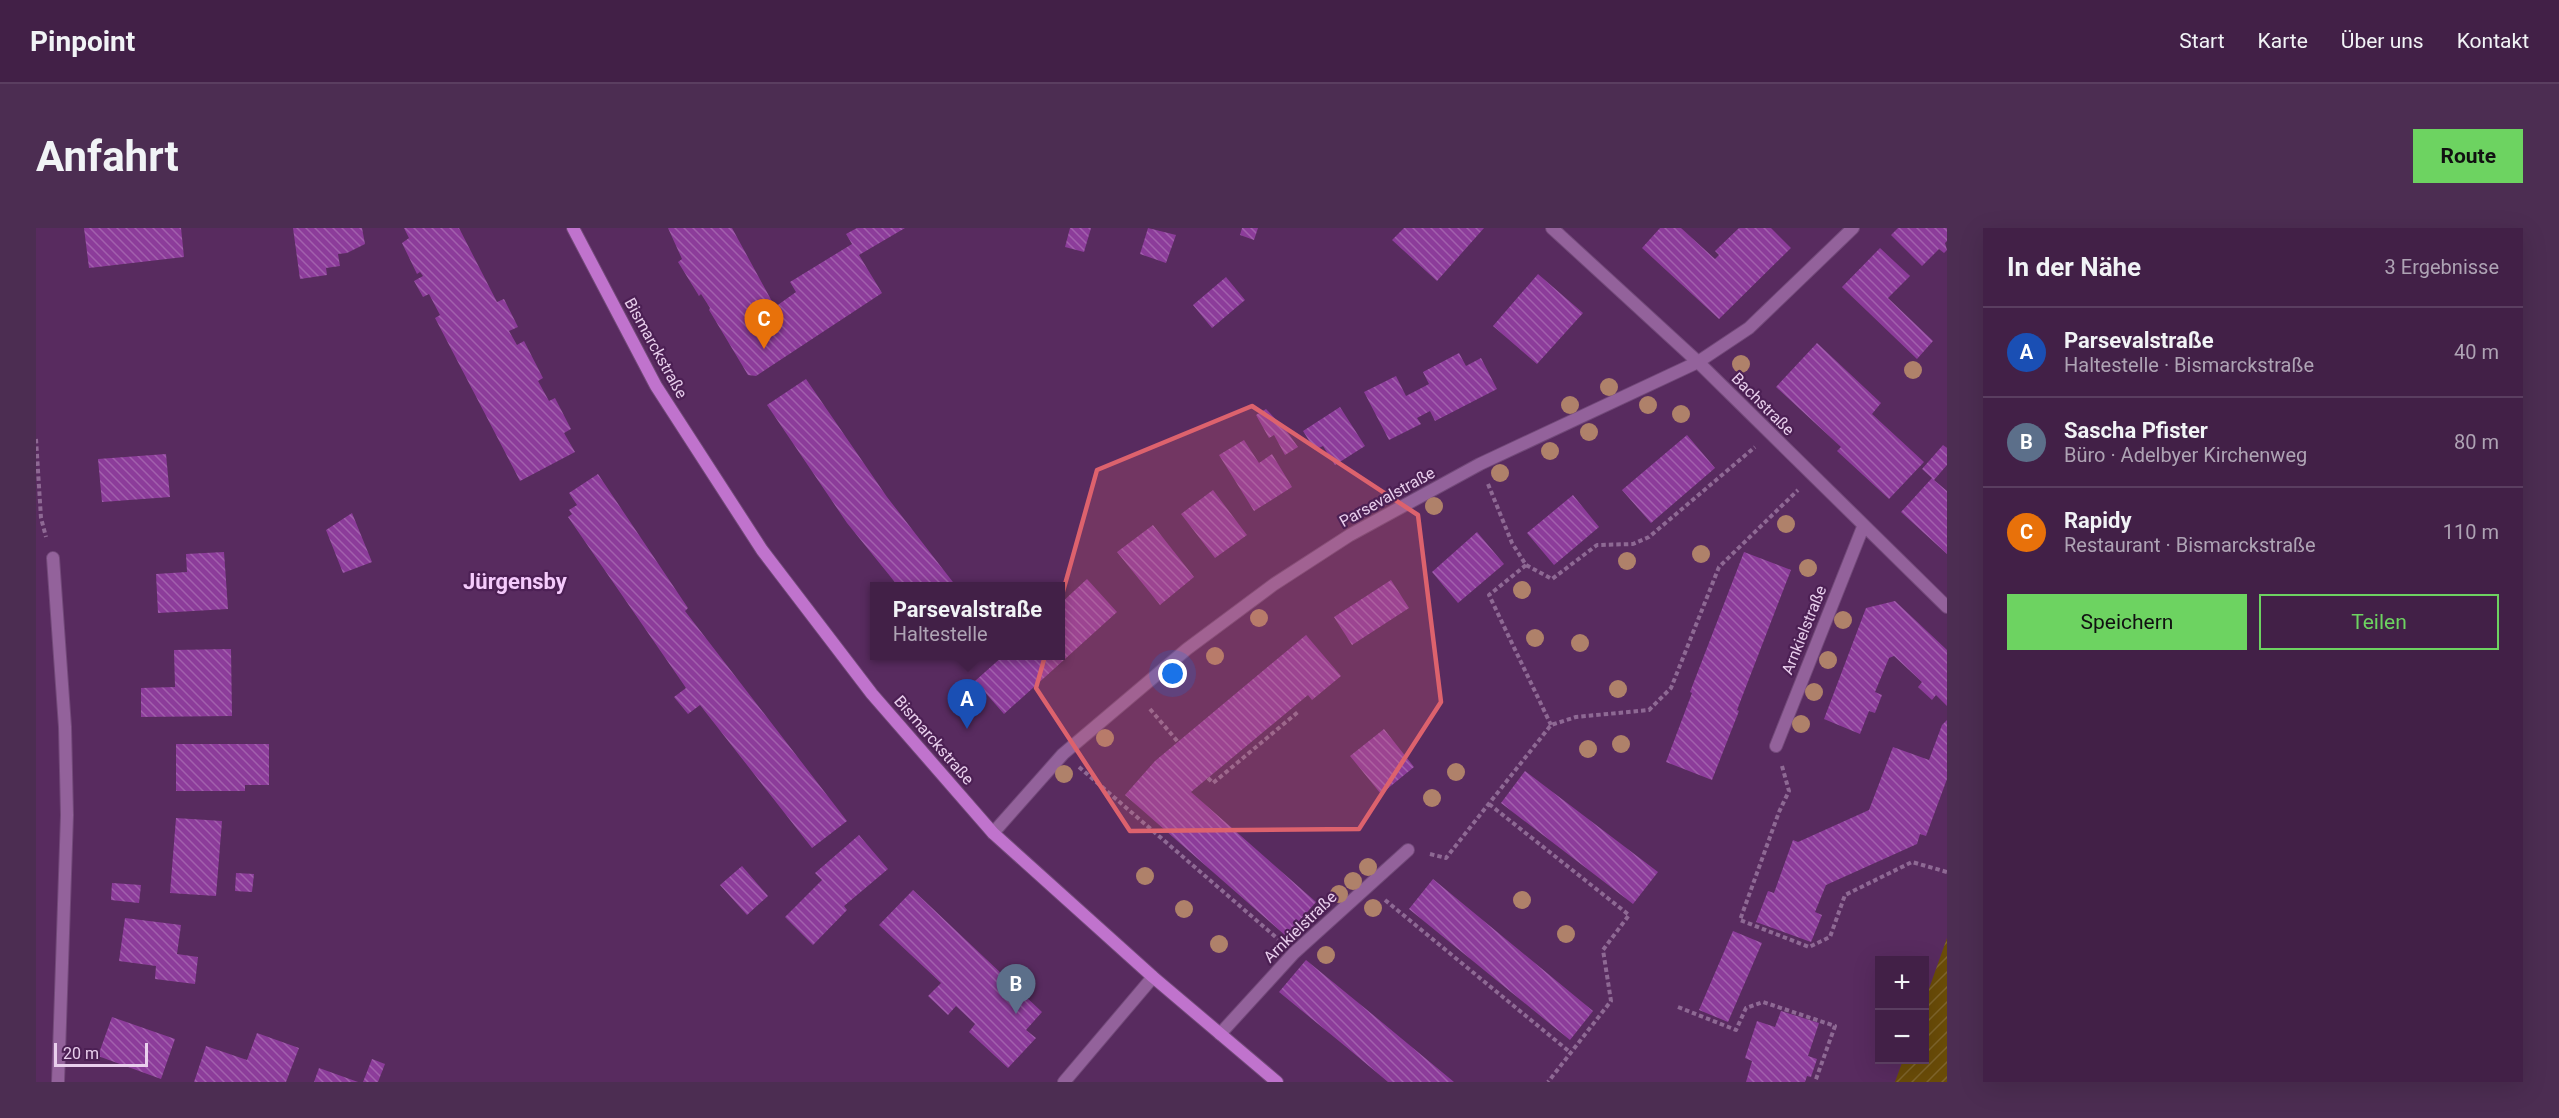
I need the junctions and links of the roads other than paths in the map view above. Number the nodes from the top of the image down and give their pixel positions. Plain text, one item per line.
1 (573, 228) edge
2 (1552, 228) edge
3 (1853, 228) edge
4 (1698, 362) junction
5 (1863, 527) junction
6 (52, 558) road end
7 (1947, 607) edge
8 (1776, 746) road end
9 (993, 833) junction
10 (1408, 850) road end
11 (1153, 977) junction
12 (1220, 1034) junction
13 (58, 1082) edge
14 (1064, 1082) edge
15 (1277, 1082) edge

1 - 9 main road, Bismarckstraße
2 - 4 street, Bachstraße
3 - 4 street, Parsevalstraße
4 - 5 street, Bachstraße
4 - 9 street, Parsevalstraße
5 - 7 street, Bachstraße
5 - 8 street, Arnkielstraße
6 - 13 street
9 - 11 main road, Bismarckstraße
10 - 12 street, Arnkielstraße
11 - 12 main road, Bismarckstraße
11 - 14 street
12 - 15 main road, Bismarckstraße

